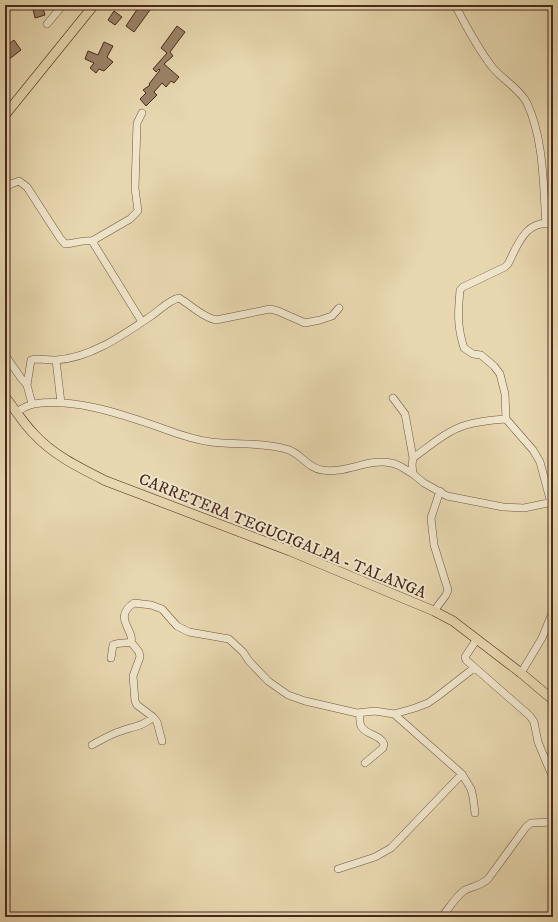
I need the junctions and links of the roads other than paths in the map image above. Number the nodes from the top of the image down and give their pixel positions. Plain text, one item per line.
1 (63, 5) edge
2 (94, 5) edge
3 (455, 5) edge
4 (47, 24) dead end
5 (142, 113) dead end
6 (5, 115) edge
7 (5, 188) edge
8 (550, 224) edge
9 (92, 241) junction
10 (339, 308) dead end
11 (142, 322) junction
12 (5, 355) edge
13 (56, 360) junction
14 (27, 385) junction
15 (5, 397) edge
16 (393, 398) dead end
17 (61, 403) junction
18 (32, 404) junction
19 (17, 411) junction
20 (506, 419) junction
21 (413, 458) junction
22 (413, 474) junction
23 (440, 491) junction
24 (552, 502) edge
25 (553, 611) edge
26 (434, 612) junction
27 (477, 639) junction
28 (131, 642) junction
29 (111, 658) dead end
30 (474, 668) junction
31 (521, 673) junction
32 (553, 700) edge
33 (360, 713) junction
34 (394, 714) junction
35 (153, 718) junction
36 (162, 741) dead end
37 (92, 745) dead end
38 (365, 764) dead end
39 (462, 774) junction
40 (553, 778) edge
41 (475, 813) dead end
42 (553, 822) edge
43 (338, 869) dead end
44 (442, 917) edge

1 - 4 street
2 - 6 main road
3 - 8 street
5 - 9 street
7 - 9 street
8 - 20 street
9 - 11 street
10 - 11 street
11 - 13 street
12 - 14 street
13 - 14 street
13 - 17 street
14 - 18 street
15 - 19 main road, CARRETERA TEGUCIGALPA - TALANGA
16 - 21 street
17 - 18 street
17 - 22 street
18 - 19 street
19 - 26 main road, CARRETERA TEGUCIGALPA - TALANGA
20 - 21 street
20 - 24 street
21 - 22 street
22 - 23 street
23 - 24 street
23 - 26 street
25 - 31 street
26 - 27 main road, CARRETERA TEGUCIGALPA - TALANGA
27 - 30 street
27 - 31 main road, CARRETERA TEGUCIGALPA - TALANGA
28 - 29 street
28 - 33 street
28 - 35 street
30 - 34 street
30 - 40 street
31 - 32 main road, CARRETERA TEGUCIGALPA - TALANGA
33 - 34 street
33 - 38 street
34 - 39 street
35 - 36 street
35 - 37 street
39 - 41 street
39 - 43 street
42 - 44 street

